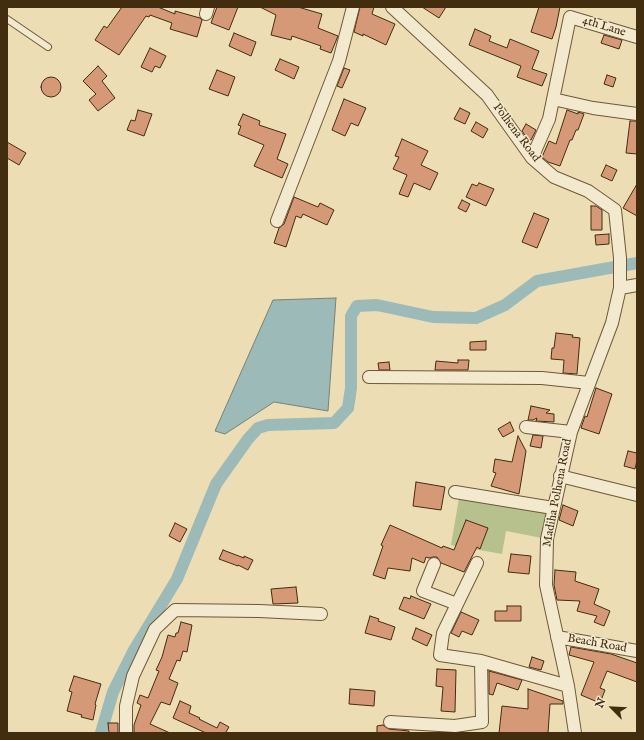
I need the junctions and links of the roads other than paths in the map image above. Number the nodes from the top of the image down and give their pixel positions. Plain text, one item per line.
1 (353, 7) edge
2 (392, 7) edge
3 (7, 19) edge
4 (637, 37) edge
5 (48, 47) dead end
6 (553, 99) junction
7 (637, 114) edge
8 (532, 158) junction
9 (277, 221) dead end
10 (620, 258) joint
11 (620, 283) junction
12 (637, 285) edge
13 (369, 377) dead end
14 (589, 383) junction
15 (526, 427) dead end
16 (571, 432) junction
17 (560, 476) junction
18 (455, 492) dead end
19 (637, 495) edge
20 (553, 508) junction
21 (477, 563) dead end
22 (434, 564) dead end
23 (457, 604) junction
24 (321, 614) dead end
25 (557, 637) junction
26 (637, 651) edge
27 (482, 661) junction
28 (568, 686) junction
29 (390, 722) dead end
30 (455, 729) edge
31 (126, 733) edge
32 (574, 733) edge

1 - 9 street
2 - 8 street, Polhena Road
3 - 5 lane
4 - 6 street, 4th Lane
6 - 7 street
6 - 8 street
8 - 10 street, Polhena Road
10 - 11 street, Madiha Polhena Road
11 - 12 street
11 - 14 street, Madiha Polhena Road
13 - 14 street
14 - 16 street, Madiha Polhena Road
15 - 16 street
16 - 17 street, Madiha Polhena Road
17 - 19 street
17 - 20 street, Madiha Polhena Road
18 - 20 street
20 - 25 street, Madiha Polhena Road
21 - 23 street
22 - 23 street
23 - 27 street
24 - 31 street
25 - 26 street, Beach Road
25 - 28 street, Madiha Polhena Road
27 - 28 street
27 - 30 street
28 - 32 street, Madiha Polhena Road
29 - 30 street

